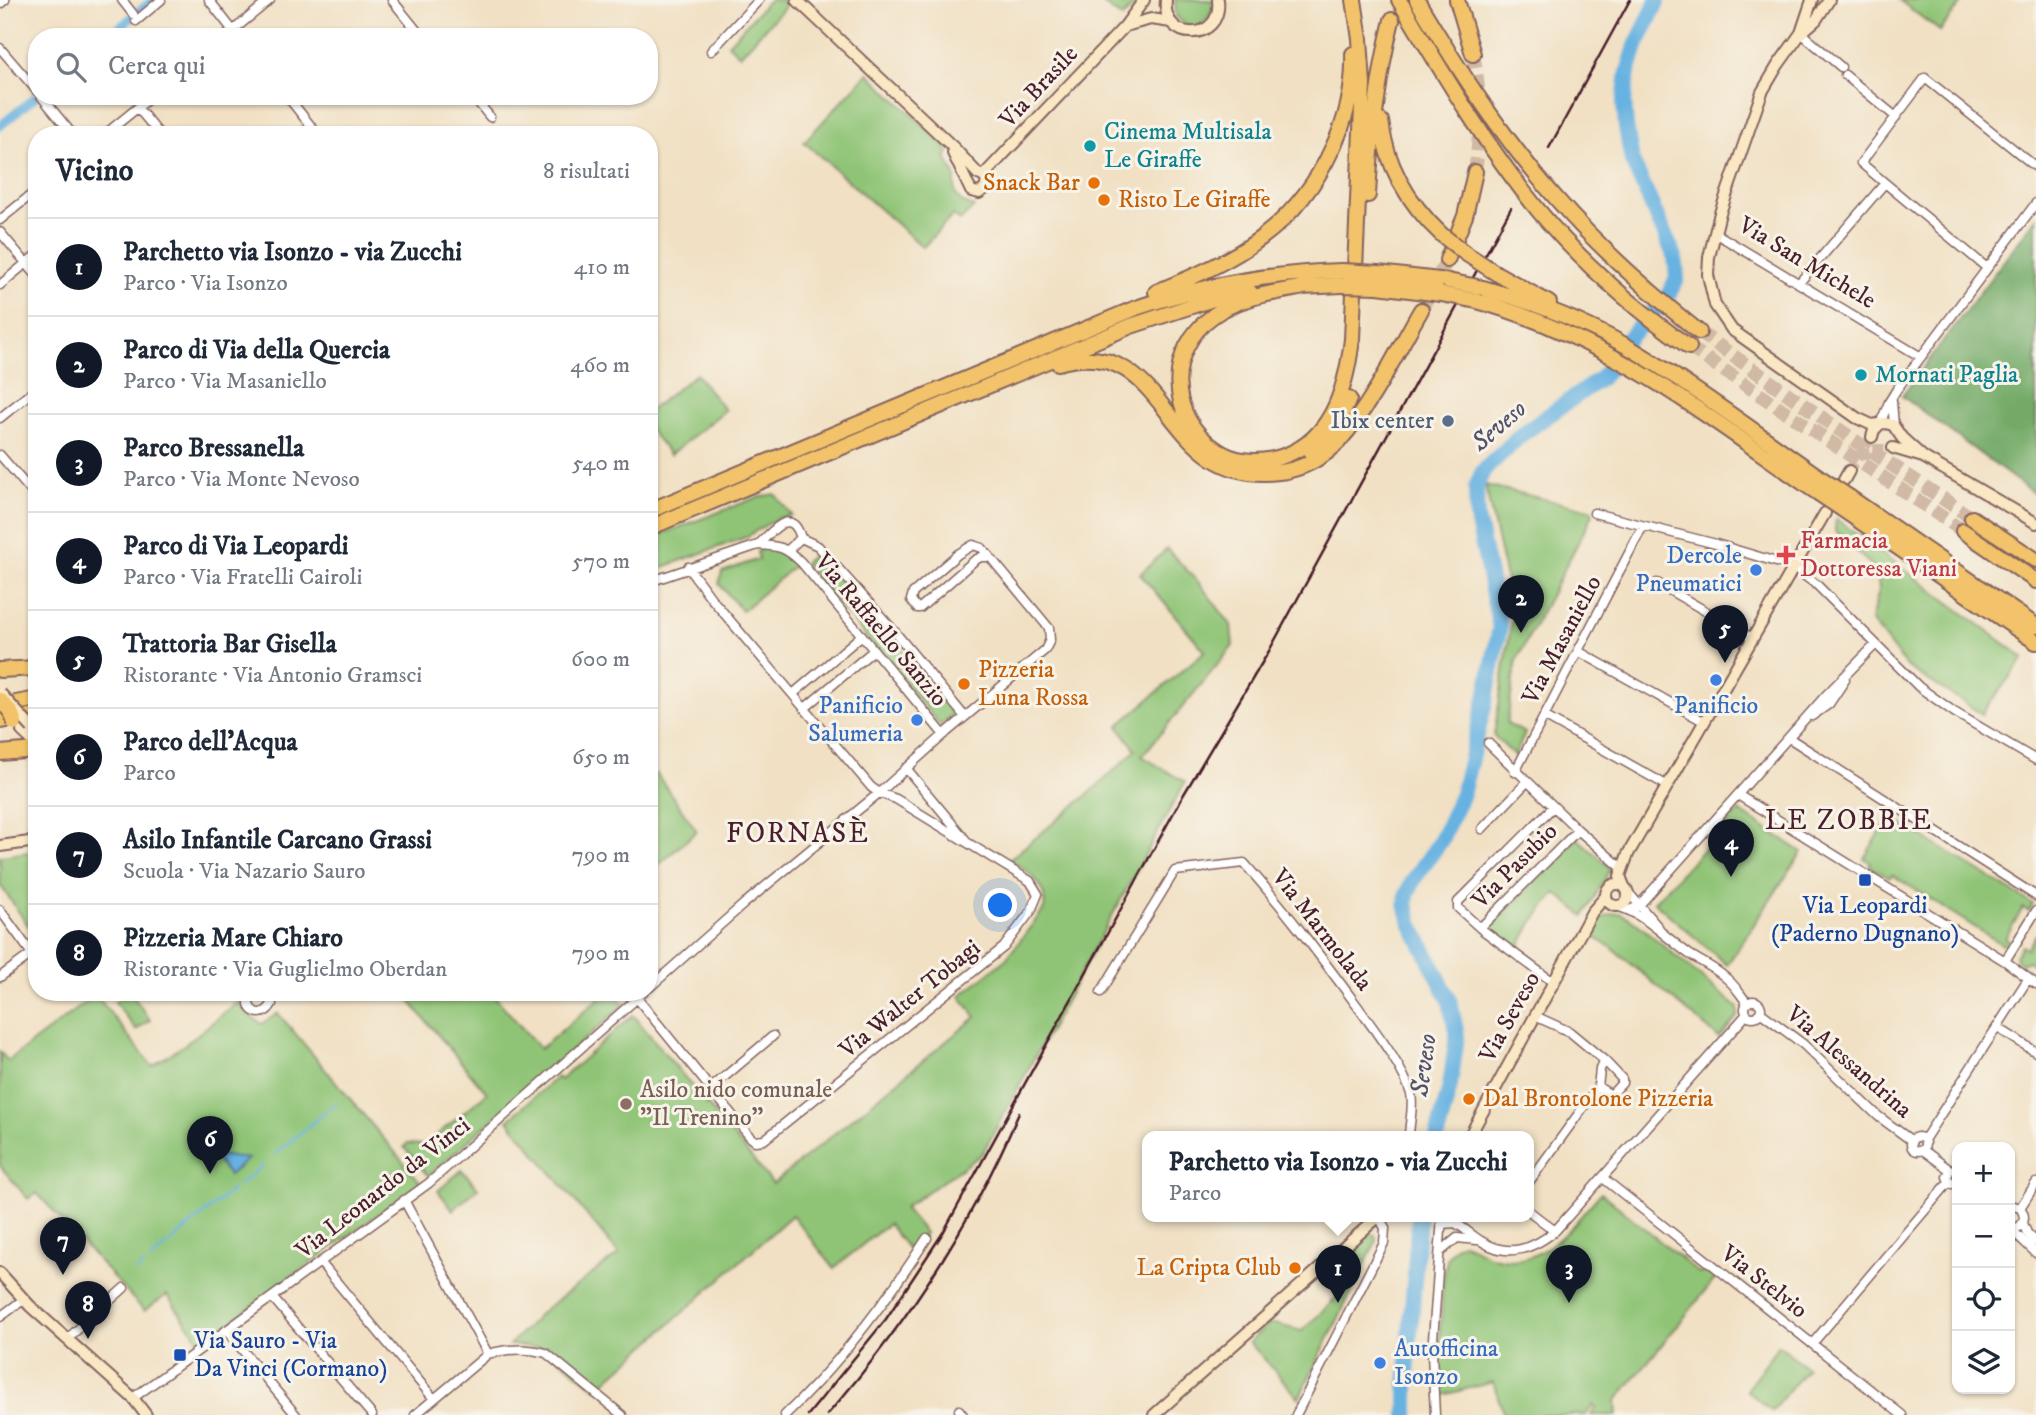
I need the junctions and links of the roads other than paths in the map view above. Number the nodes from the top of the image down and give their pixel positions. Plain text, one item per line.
1 (5, 0) edge
2 (122, 0) edge
3 (161, 0) edge
4 (209, 0) edge
5 (270, 0) edge
6 (392, 0) edge
7 (759, 0) edge
8 (797, 0) edge
9 (1144, 0) edge
10 (1166, 0) edge
11 (1219, 0) edge
12 (1352, 0) edge
13 (1399, 0) edge
14 (1417, 0) edge
15 (1457, 0) edge
16 (1812, 0) edge
17 (1829, 0) edge
18 (0, 4) edge
19 (1392, 20) dead end
20 (1171, 22) junction
21 (1125, 26) junction
22 (231, 28) edge
23 (242, 28) edge
24 (415, 28) edge
25 (1801, 33) junction
26 (0, 48) edge
27 (711, 51) dead end
28 (1473, 54) tunnel mouth
29 (28, 81) edge
30 (1381, 81) junction
31 (48, 105) edge
32 (142, 105) edge
33 (294, 105) edge
34 (480, 105) edge
35 (138, 108) junction
36 (490, 117) dead end
37 (1896, 117) junction
38 (66, 126) edge
39 (115, 126) edge
40 (153, 126) edge
41 (311, 126) edge
42 (947, 141) junction
43 (2036, 167) edge
44 (1475, 172) tunnel mouth
45 (980, 175) junction
46 (968, 182) junction
47 (1885, 183) junction
48 (28, 197) edge
49 (2036, 203) edge
50 (0, 220) edge
51 (0, 232) edge
52 (1715, 233) junction
53 (1447, 260) tunnel mouth
54 (26, 263) joint
55 (1987, 268) junction
56 (1342, 278) junction
57 (1799, 283) junction
58 (0, 285) edge
59 (1310, 286) junction
60 (1480, 295) junction
61 (1421, 310) tunnel mouth
62 (1583, 324) junction
63 (1699, 332) tunnel mouth
64 (1062, 339) junction
65 (1606, 344) junction
66 (1689, 346) tunnel mouth
67 (1921, 357) junction
68 (1000, 379) junction
69 (28, 395) edge
70 (1893, 395) junction
71 (0, 418) edge
72 (1876, 430) junction
73 (1897, 431) junction
74 (0, 455) edge
75 (1923, 457) junction
76 (1262, 475) junction
77 (28, 485) edge
78 (1845, 503) junction
79 (658, 508) edge
80 (1594, 513) dead end
81 (1825, 513) dead end
82 (1972, 518) tunnel mouth
83 (2036, 523) edge
84 (658, 524) edge
85 (1643, 526) junction
86 (1963, 531) tunnel mouth
87 (801, 538) junction
88 (758, 545) junction
89 (788, 550) junction
90 (990, 557) junction
91 (2036, 560) edge
92 (1793, 566) junction
93 (688, 567) junction
94 (658, 579) edge
95 (2036, 581) edge
96 (1657, 583) dead end
97 (2036, 626) edge
98 (862, 635) junction
99 (1752, 638) junction
100 (2036, 642) edge
101 (1875, 645) junction
102 (874, 650) junction
103 (1578, 651) junction
104 (28, 669) edge
105 (2, 673) edge
106 (0, 693) edge
107 (793, 694) junction
108 (0, 700) edge
109 (28, 701) edge
110 (0, 706) edge
111 (805, 708) junction
112 (1544, 716) junction
113 (965, 717) junction
114 (1703, 721) junction
115 (24, 725) edge
116 (944, 736) junction
117 (1789, 738) junction
118 (1488, 743) dead end
119 (28, 749) edge
120 (0, 753) edge
121 (2036, 760) edge
122 (906, 768) junction
123 (1515, 772) junction
124 (1527, 782) junction
125 (1666, 785) junction
126 (879, 793) junction
127 (1738, 795) junction
128 (1553, 807) junction
129 (1482, 828) dead end
130 (1578, 830) junction
131 (28, 842) edge
132 (969, 844) junction
133 (0, 846) edge
134 (1620, 867) junction
135 (1626, 889) junction
136 (1608, 891) junction
137 (2036, 896) edge
138 (1640, 904) junction
139 (1616, 906) junction
140 (0, 910) edge
141 (1629, 910) junction
142 (2036, 911) edge
143 (1591, 919) junction
144 (1480, 929) junction
145 (1661, 930) junction
146 (28, 945) edge
147 (28, 957) edge
148 (2005, 961) junction
149 (0, 978) edge
150 (658, 980) edge
151 (1553, 982) junction
152 (2032, 982) edge
153 (1101, 992) dead end
154 (248, 1001) edge
155 (271, 1001) edge
156 (628, 1001) edge
157 (639, 1001) edge
158 (1747, 1003) junction
159 (1760, 1012) junction
160 (1747, 1014) junction
161 (1535, 1016) junction
162 (1998, 1028) junction
163 (774, 1035) dead end
164 (2036, 1052) edge
165 (1605, 1061) junction
166 (1598, 1087) junction
167 (710, 1089) junction
168 (1409, 1131) edge
169 (1472, 1131) edge
170 (1924, 1140) junction
171 (1912, 1141) junction
172 (1923, 1150) junction
173 (1952, 1169) edge
174 (1534, 1175) edge
175 (1603, 1178) junction
176 (2036, 1183) edge
177 (1952, 1184) edge
178 (404, 1200) junction
179 (2015, 1206) edge
180 (2020, 1208) junction
181 (1534, 1215) edge
182 (1371, 1222) edge
183 (1379, 1222) edge
184 (1441, 1222) edge
185 (1442, 1222) edge
186 (1464, 1222) edge
187 (2023, 1223) junction
188 (2015, 1228) edge
189 (1555, 1231) junction
190 (2015, 1233) edge
191 (1466, 1235) junction
192 (927, 1238) dead end
193 (2036, 1242) edge
194 (1440, 1252) junction
195 (2036, 1253) edge
196 (320, 1262) junction
197 (0, 1273) edge
198 (124, 1288) dead end
199 (272, 1297) junction
200 (23, 1300) junction
201 (0, 1317) edge
202 (226, 1330) junction
203 (66, 1339) junction
204 (1812, 1344) junction
205 (488, 1354) junction
206 (133, 1398) junction
207 (434, 1399) junction
208 (1158, 1414) edge
209 (146, 1415) edge
210 (296, 1415) edge
211 (372, 1415) edge
212 (415, 1415) edge
213 (622, 1415) edge
214 (785, 1415) edge
215 (1296, 1415) edge
216 (1436, 1415) edge
217 (1902, 1415) edge

1 - 18 street
2 - 3 street
4 - 22 street
5 - 23 street
6 - 24 street
7 - 27 street
8 - 42 street
9 - 21 street, Via Brasile
10 - 20 street
11 - 20 street
12 - 59 highway
12 - 64 highway
13 - 66 highway
14 - 63 highway
15 - 28 highway
16 - 25 street, Via San Michele
17 - 25 street, Via San Michele
19 - 30 highway
20 - 21 street
21 - 45 street, Via Brasile
25 - 37 street
25 - 52 street, Via San Michele
26 - 29 street
30 - 62 highway, bridge
30 - 76 highway
31 - 38 street
32 - 35 street
33 - 41 street
34 - 36 street
35 - 39 street
35 - 40 street
37 - 43 street
37 - 47 street
42 - 45 street
42 - 46 street
44 - 53 highway
45 - 46 street
45 - 46 street
47 - 55 street
47 - 57 street
48 - 50 street
49 - 55 street
51 - 54 street
52 - 57 street, Via San Michele
52 - 72 street
54 - 58 street
55 - 67 street
56 - 59 highway
56 - 60 highway, bridge
56 - 64 highway
57 - 67 street, Via San Michele
59 - 68 highway
60 - 62 highway
60 - 65 highway
61 - 76 highway
62 - 65 highway
64 - 79 highway
65 - 78 highway, bridge
67 - 70 street
68 - 76 highway
68 - 84 highway
69 - 71 street
70 - 72 street
70 - 73 street
72 - 73 street
73 - 75 street
73 - 75 street
74 - 77 street
75 - 83 street
78 - 97 highway
78 - 100 highway
80 - 85 street
81 - 92 street, Via Seveso
82 - 91 highway
85 - 92 street
85 - 103 street, Via Masaniello
86 - 95 highway
87 - 88 street, Via Raffaello Sanzio
87 - 89 street
87 - 113 street, Via Raffaello Sanzio
88 - 89 street
88 - 93 street
89 - 98 street, Via Raffaello Sanzio
90 - 90 street
90 - 113 street
92 - 99 street, Via Seveso
92 - 101 street
93 - 94 street
93 - 107 street
96 - 99 street
98 - 102 street, Via Raffaello Sanzio
98 - 107 street
99 - 114 street, Via Seveso
101 - 117 street
101 - 121 street
102 - 111 street
102 - 116 street, Via Raffaello Sanzio
103 - 112 street, Via Masaniello
103 - 114 street
104 - 105 highway
106 - 115 street, bridge
107 - 111 street
108 - 115 highway, bridge
109 - 110 highway
110 - 115 street, bridge
111 - 126 street
112 - 123 street, Via Masaniello
112 - 125 street
113 - 116 street
114 - 125 street, Via Seveso
116 - 122 street
117 - 127 street
117 - 137 street
118 - 123 street
119 - 120 highway
122 - 126 street
122 - 132 street
123 - 124 street
124 - 128 street
124 - 129 street
125 - 134 street, Via Seveso
126 - 132 street
126 - 150 street
127 - 138 street
127 - 148 street
128 - 130 street
128 - 144 street
130 - 134 street
130 - 144 street, Via Pasubio
131 - 133 street
132 - 167 street, Via Walter Tobagi
134 - 135 street
134 - 136 street, Via Seveso
135 - 136 street
135 - 138 street
135 - 139 street
136 - 139 street
136 - 143 street, Via Seveso
138 - 141 street
138 - 145 street
139 - 141 street
139 - 143 street
140 - 146 street
141 - 145 street
142 - 148 street
143 - 151 street, Via Seveso
144 - 151 street
145 - 158 street
147 - 149 street
148 - 152 street
151 - 161 street, Via Seveso
152 - 162 street
153 - 168 street, Via Marmolada
154 - 155 street
156 - 178 street, Via Leonardo da Vinci
157 - 167 street
158 - 159 street
158 - 160 street
159 - 160 street
159 - 171 street, Via Alessandrina
160 - 175 street
161 - 165 street
161 - 169 street, Via Seveso
162 - 164 street
162 - 170 street
163 - 167 street
165 - 166 street
165 - 166 street
166 - 174 street
170 - 171 street, Via Alessandrina
170 - 172 street, Via Alessandrina
171 - 172 street, Via Alessandrina
172 - 173 street, Via Alessandrina
175 - 189 street
175 - 204 street, Via Stelvio
176 - 180 street
177 - 204 street
178 - 196 street, Via Leonardo da Vinci
178 - 205 street
179 - 180 street
180 - 187 street
181 - 189 street
182 - 208 street
183 - 215 street
184 - 194 street
185 - 191 street
186 - 191 street
187 - 188 street
187 - 193 street
189 - 191 street
190 - 195 street
191 - 194 street
192 - 214 street
194 - 216 street
196 - 199 street, Via Leonardo da Vinci
196 - 207 street
197 - 200 street
198 - 203 street
199 - 202 street, Via Leonardo da Vinci
199 - 211 street
200 - 201 street
200 - 203 street
202 - 206 street, Via Leonardo da Vinci
202 - 210 street
203 - 206 street
204 - 217 street, Via Stelvio
205 - 207 street
205 - 213 street
206 - 209 street
207 - 212 street

